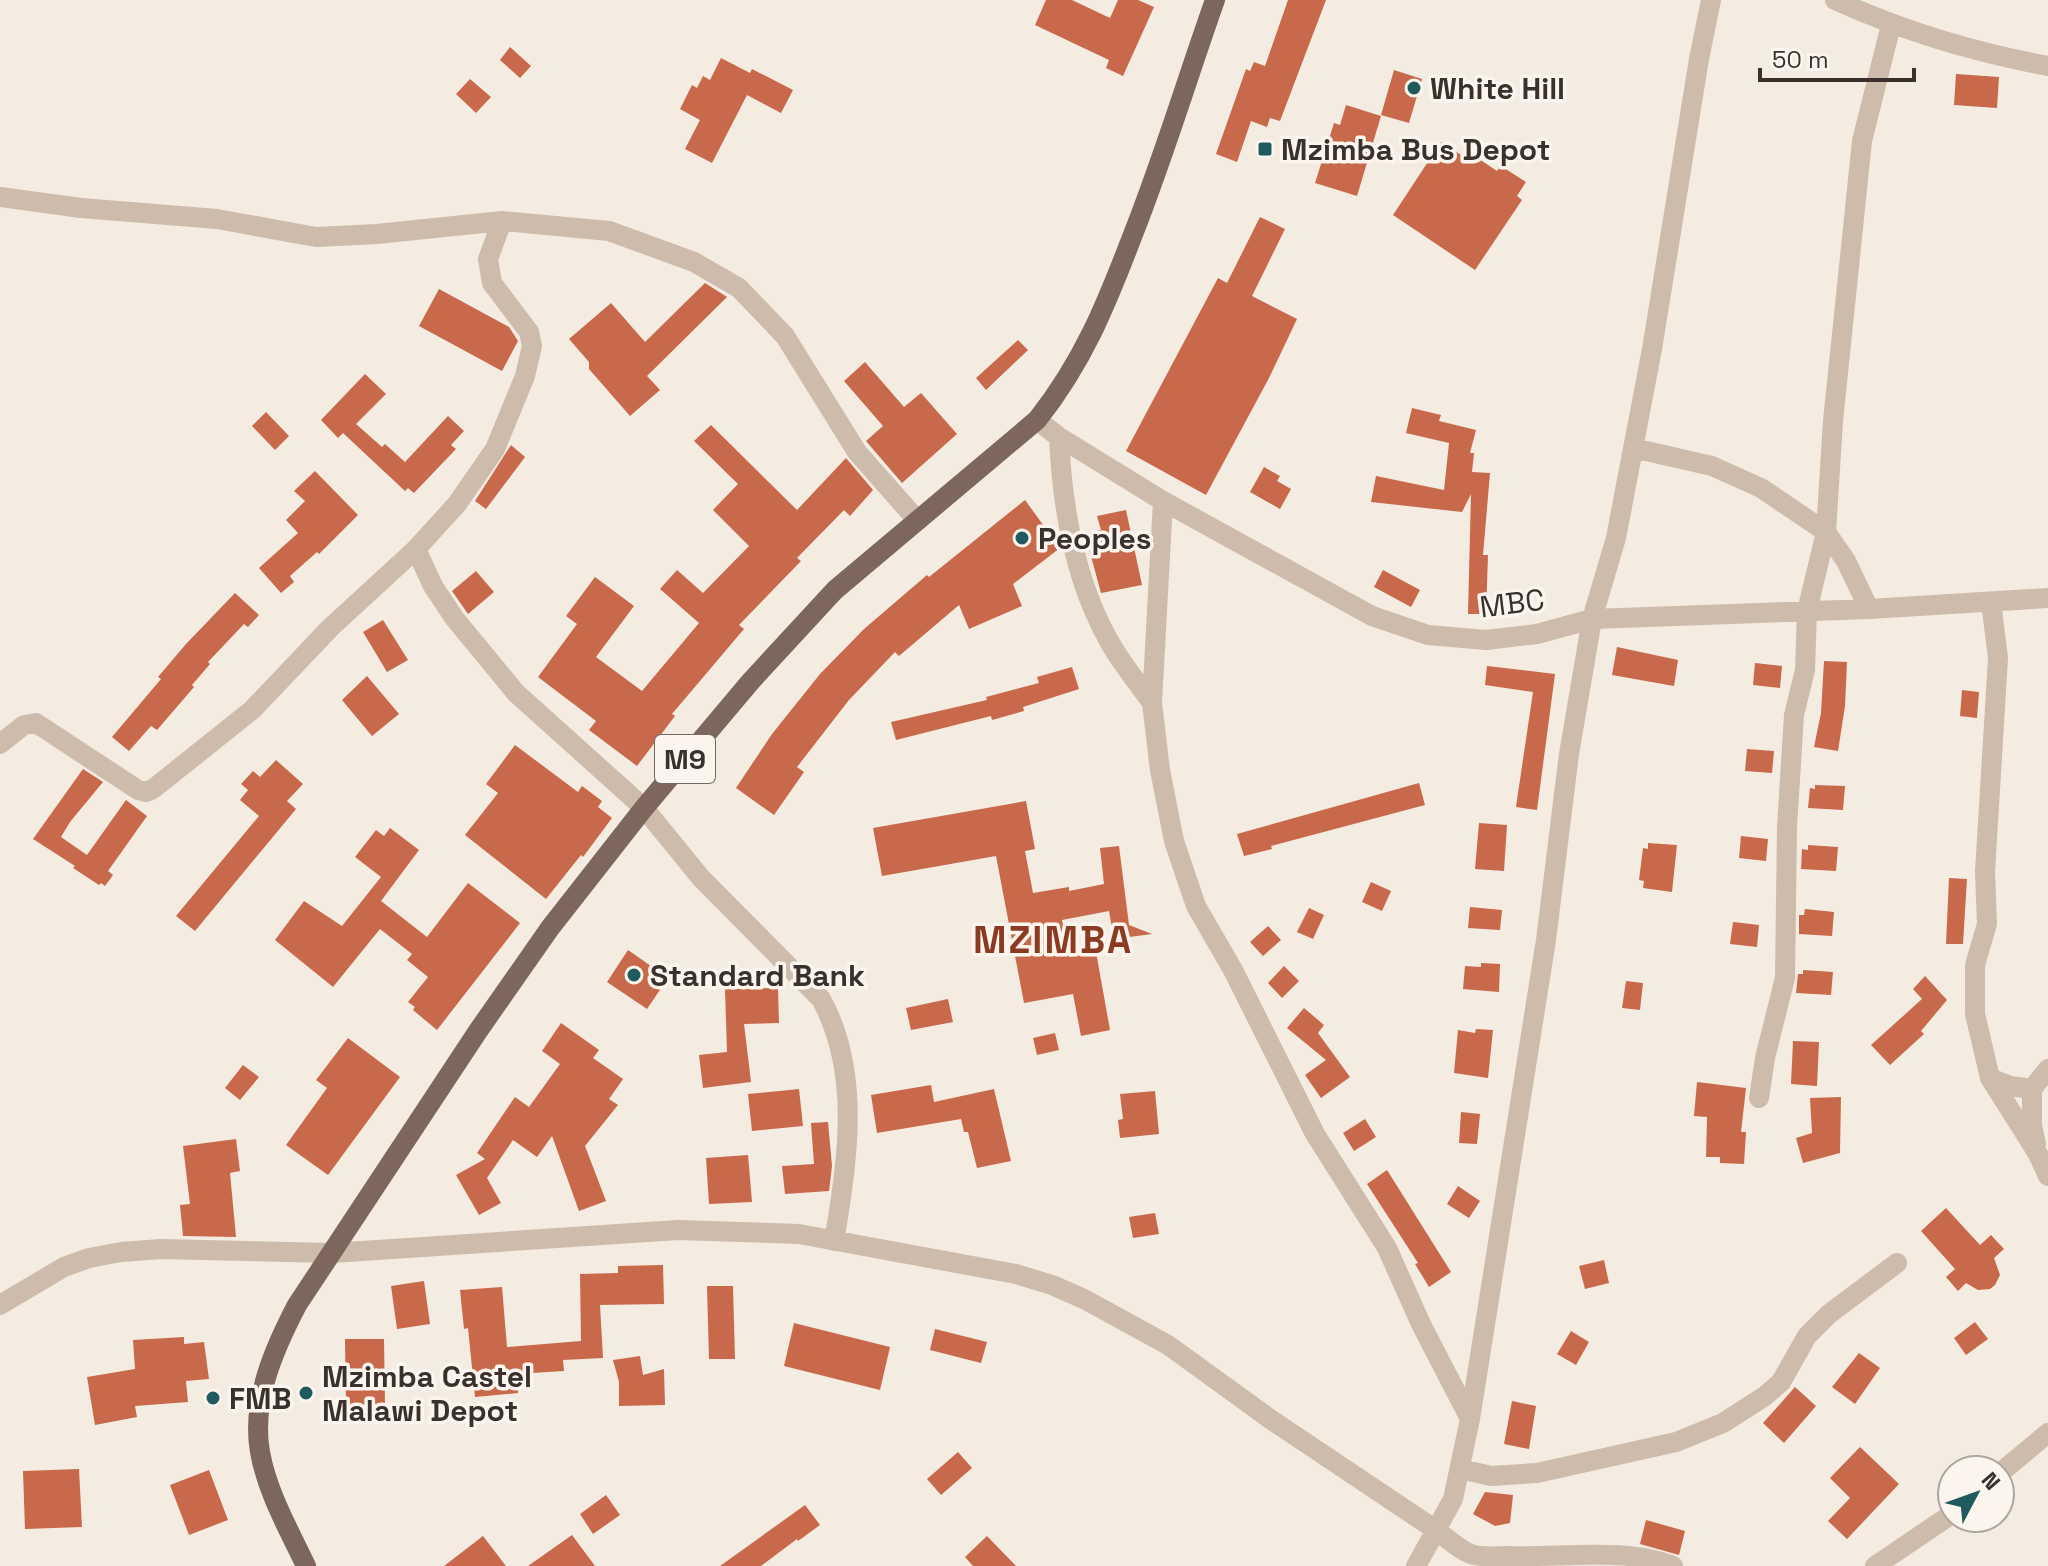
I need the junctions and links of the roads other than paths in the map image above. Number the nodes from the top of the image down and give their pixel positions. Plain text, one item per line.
1 (1215, 0) edge
2 (1711, 0) edge
3 (1835, 0) edge
4 (1891, 25) junction
5 (2048, 66) edge
6 (0, 197) edge
7 (502, 221) junction
8 (1037, 420) junction
9 (1059, 437) junction
10 (1633, 448) junction
11 (1163, 501) junction
12 (917, 520) junction
13 (1826, 532) junction
14 (416, 549) junction
15 (2048, 598) edge
16 (1991, 602) junction
17 (1869, 609) junction
18 (1807, 611) junction
19 (1592, 619) junction
20 (1152, 703) junction
21 (0, 744) edge
22 (644, 808) junction
23 (2048, 1069) edge
24 (1990, 1078) junction
25 (2032, 1089) junction
26 (1759, 1098) dead end
27 (2038, 1154) junction
28 (2048, 1176) edge
29 (834, 1241) junction
30 (332, 1253) junction
31 (1897, 1263) dead end
32 (0, 1305) edge
33 (1470, 1419) junction
34 (2048, 1433) edge
35 (2016, 1460) edge
36 (1461, 1469) junction
37 (1936, 1525) edge
38 (1436, 1530) junction
39 (1473, 1560) edge
40 (306, 1566) edge
41 (1416, 1566) edge
42 (1673, 1566) edge
43 (1875, 1566) edge

1 - 8 main road, M9
2 - 10 street
3 - 4 street
4 - 5 street
4 - 13 street
6 - 7 street
7 - 12 street
7 - 14 street
8 - 9 street, MBC
8 - 12 main road, M9
9 - 11 street, MBC
9 - 20 street
10 - 13 street
10 - 19 street
11 - 19 street, MBC
11 - 20 street
12 - 22 main road, M9
13 - 17 street
13 - 18 street
14 - 21 street
14 - 22 street
15 - 16 street, MBC
16 - 17 street, MBC
16 - 24 street
17 - 18 street, MBC
18 - 19 street, MBC
18 - 26 street
19 - 33 street
20 - 33 street
22 - 29 street
22 - 30 main road, M9
23 - 25 street
24 - 25 street
24 - 27 street
25 - 27 street
27 - 28 street
29 - 30 street
29 - 38 street
30 - 32 street
30 - 40 main road, M9
31 - 36 street
33 - 36 street
34 - 35 street
36 - 38 street
37 - 43 street
38 - 39 street
38 - 41 street
39 - 42 street

